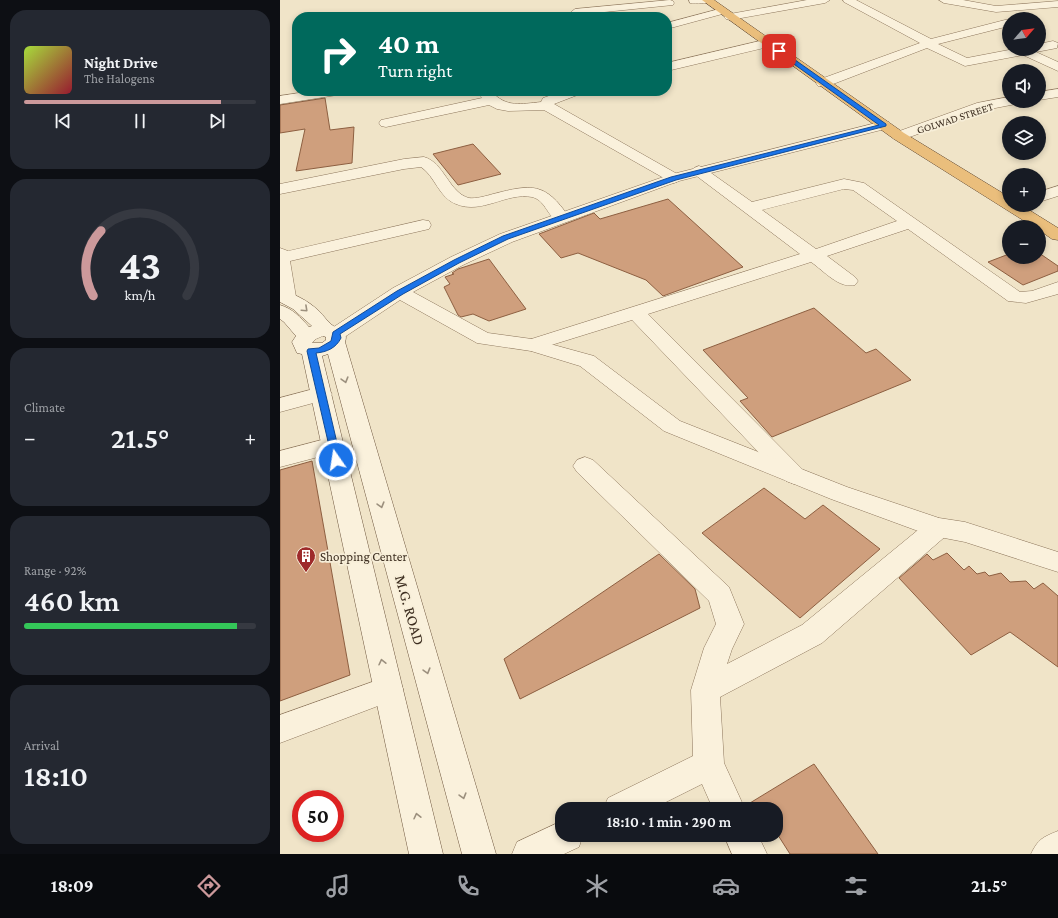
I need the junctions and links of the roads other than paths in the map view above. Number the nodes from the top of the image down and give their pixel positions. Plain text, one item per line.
1 (708, 0) edge
2 (825, 0) edge
3 (848, 0) edge
4 (944, 0) edge
5 (982, 0) edge
6 (692, 1) dead end
7 (658, 2) edge
8 (670, 3) dead end
9 (1058, 4) edge
10 (996, 9) junction
11 (575, 12) dead end
12 (1002, 13) edge
13 (726, 14) junction
14 (1002, 24) edge
15 (672, 25) edge
16 (768, 43) junction
17 (929, 44) junction
18 (1053, 45) dead end
19 (1046, 46) edge
20 (1002, 55) edge
21 (1039, 56) edge
22 (672, 66) edge
23 (1058, 67) edge
24 (823, 83) junction
25 (1058, 93) edge
26 (1046, 95) edge
27 (305, 96) edge
28 (488, 96) edge
29 (562, 96) edge
30 (280, 100) edge
31 (1002, 103) edge
32 (547, 106) junction
33 (386, 123) dead end
34 (884, 125) junction
35 (899, 136) junction
36 (699, 171) junction
37 (674, 178) junction
38 (280, 189) edge
39 (1058, 191) edge
40 (1046, 195) edge
41 (1002, 199) edge
42 (750, 208) junction
43 (1023, 212) edge
44 (561, 217) junction
45 (909, 223) junction
46 (423, 224) dead end
47 (1058, 235) edge
48 (280, 255) edge
49 (814, 255) junction
50 (848, 281) dead end
51 (1058, 288) edge
52 (400, 292) junction
53 (282, 301) edge
54 (635, 312) junction
55 (323, 338) junction
56 (532, 345) junction
57 (321, 394) junction
58 (280, 405) edge
59 (333, 445) junction
60 (280, 459) edge
61 (585, 466) dead end
62 (794, 475) junction
63 (938, 528) junction
64 (1058, 562) edge
65 (389, 689) junction
66 (706, 690) junction
67 (280, 729) edge
68 (709, 764) junction
69 (633, 802) edge
70 (726, 802) edge
71 (555, 841) edge
72 (744, 842) edge
73 (1058, 846) edge
74 (426, 854) edge
75 (479, 854) edge
76 (528, 854) edge
77 (750, 854) edge
78 (1048, 854) edge

1 - 6 lane
1 - 13 highway
2 - 13 street
3 - 17 street
4 - 10 street
5 - 10 street
7 - 8 lane
7 - 11 lane
9 - 10 street
10 - 12 street
13 - 15 lane
13 - 16 highway
14 - 17 street
16 - 22 street
16 - 24 highway
17 - 20 street
17 - 24 street
18 - 19 street
21 - 23 street
24 - 34 highway
25 - 26 street
27 - 30 street
28 - 32 street
28 - 33 street
29 - 32 street
31 - 35 street, GOLWAD STREET
32 - 37 street
34 - 35 highway
34 - 36 street
35 - 41 highway
36 - 37 street
36 - 42 street
37 - 44 street
38 - 44 street
39 - 40 street
42 - 45 street
42 - 49 street
43 - 47 highway
44 - 52 street
45 - 49 street
45 - 51 street
46 - 48 street
48 - 53 street
49 - 50 street
49 - 54 street
52 - 55 street
52 - 56 street
53 - 55 street, M.G. ROAD
54 - 56 street
54 - 62 street
55 - 57 street, M.G. ROAD
55 -> 75 street, M.G. ROAD
56 - 62 street
57 - 58 street
57 - 59 street, M.G. ROAD
59 - 60 street
65 -> 59 street, M.G. ROAD
61 - 66 street
62 - 63 street
63 - 64 street
63 - 66 street
65 - 67 street
74 -> 65 street, M.G. ROAD
66 - 68 street
68 - 69 street
68 - 70 street
71 - 76 street
72 - 77 street
73 - 78 street

